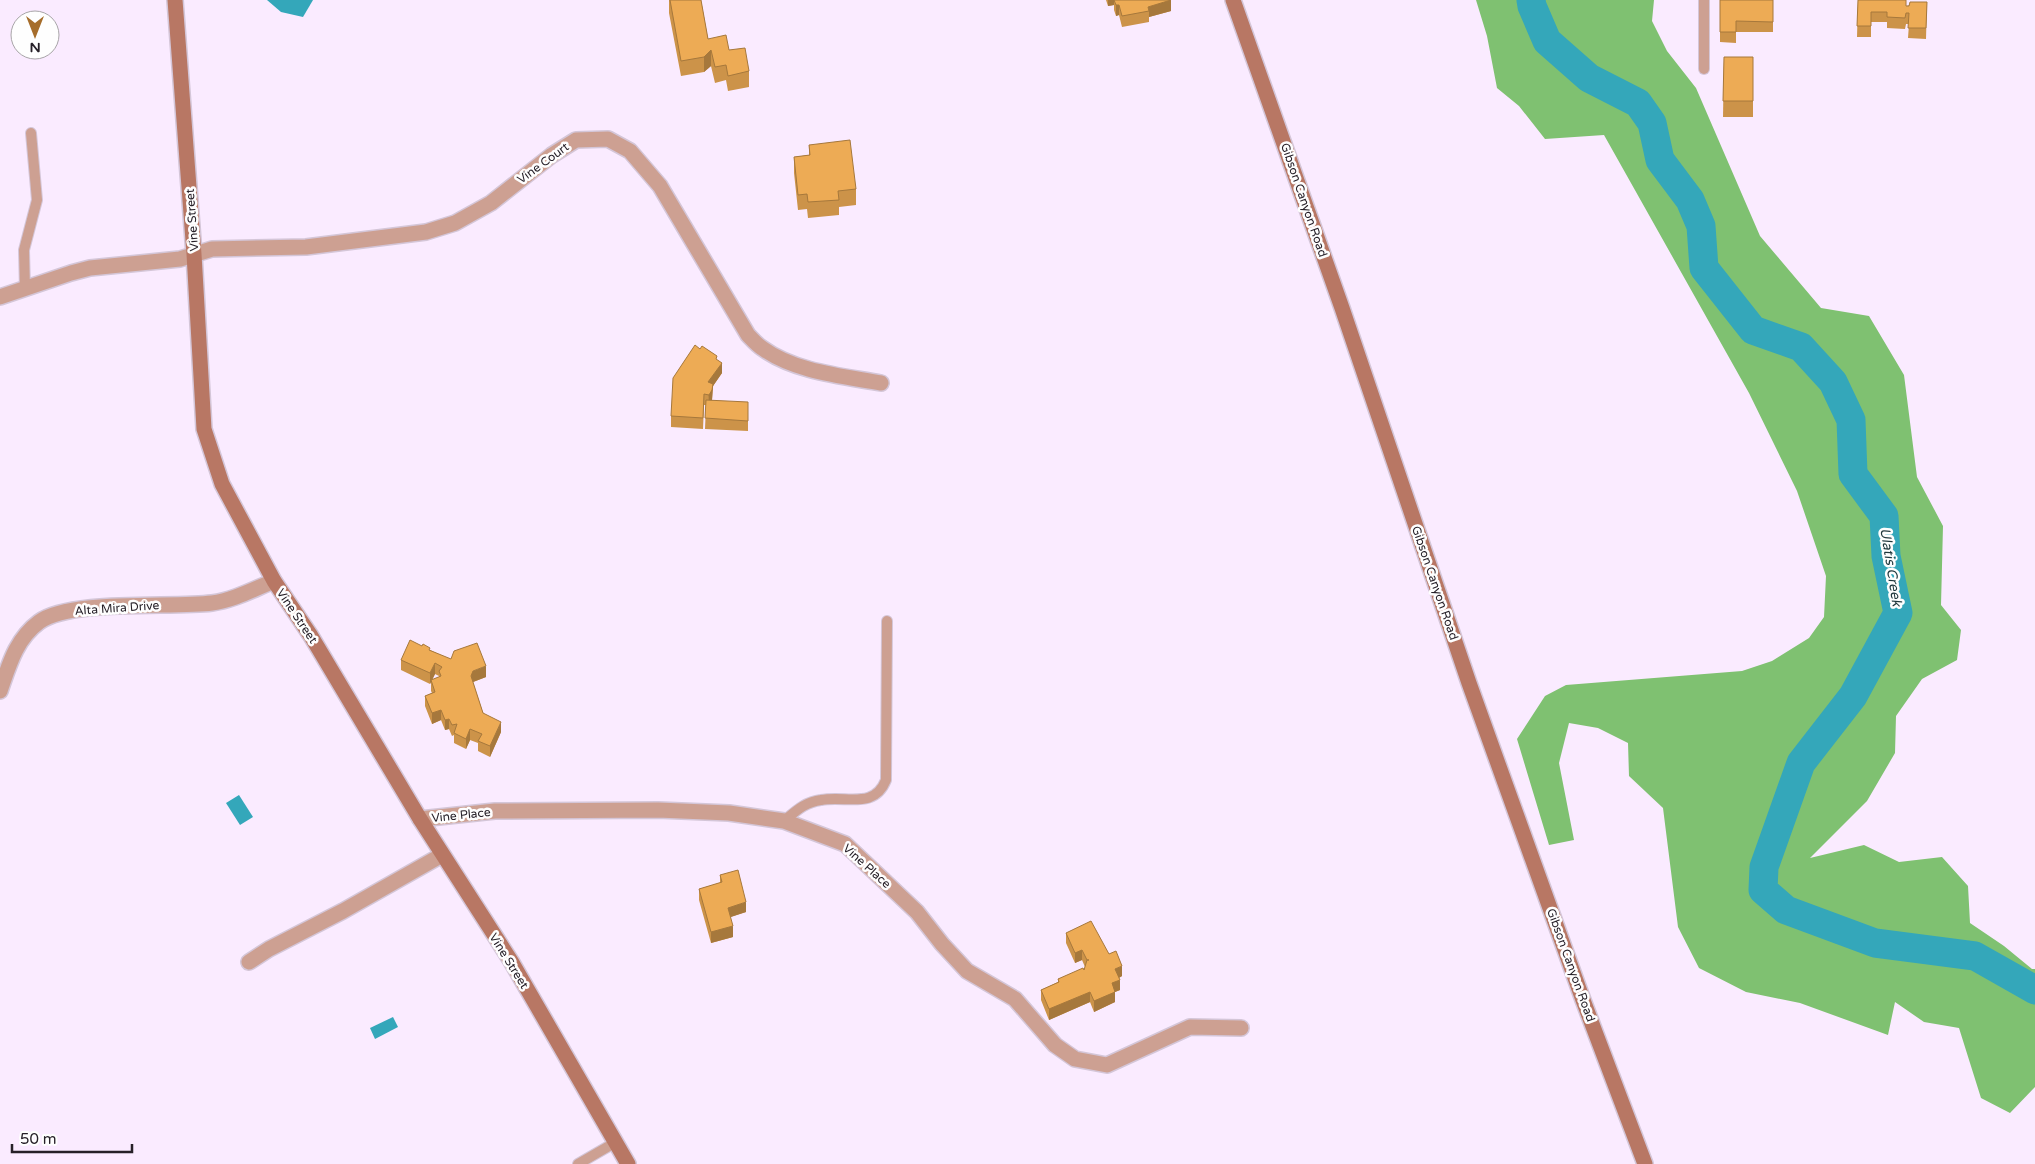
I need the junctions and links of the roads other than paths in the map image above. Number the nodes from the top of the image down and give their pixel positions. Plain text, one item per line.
1 (174, 0) edge
2 (1234, 0) edge
3 (1704, 0) edge
4 (1704, 69) dead end
5 (31, 133) dead end
6 (194, 254) junction
7 (24, 290) junction
8 (0, 297) edge
9 (881, 383) dead end
10 (274, 581) junction
11 (887, 621) dead end
12 (0, 691) edge
13 (420, 820) junction
14 (784, 821) junction
15 (442, 855) junction
16 (250, 962) dead end
17 (1241, 1028) dead end
18 (616, 1142) junction
19 (578, 1164) edge
20 (628, 1164) edge
21 (1645, 1164) edge

1 - 6 street, Vine Street
2 - 21 street, Gibson Canyon Road
3 - 4 lane
5 - 7 lane
6 - 7 street, Vine Court
6 - 9 street, Vine Court
6 - 10 street, Vine Street
7 - 8 street, Vine Court
10 - 12 street, Alta Mira Drive
10 - 13 street, Vine Street
11 - 14 lane
13 - 14 street, Vine Place
13 - 15 street, Vine Street
14 - 17 street, Vine Place
15 - 16 street
15 - 18 street, Vine Street
18 - 19 lane
18 - 20 street, Vine Street

